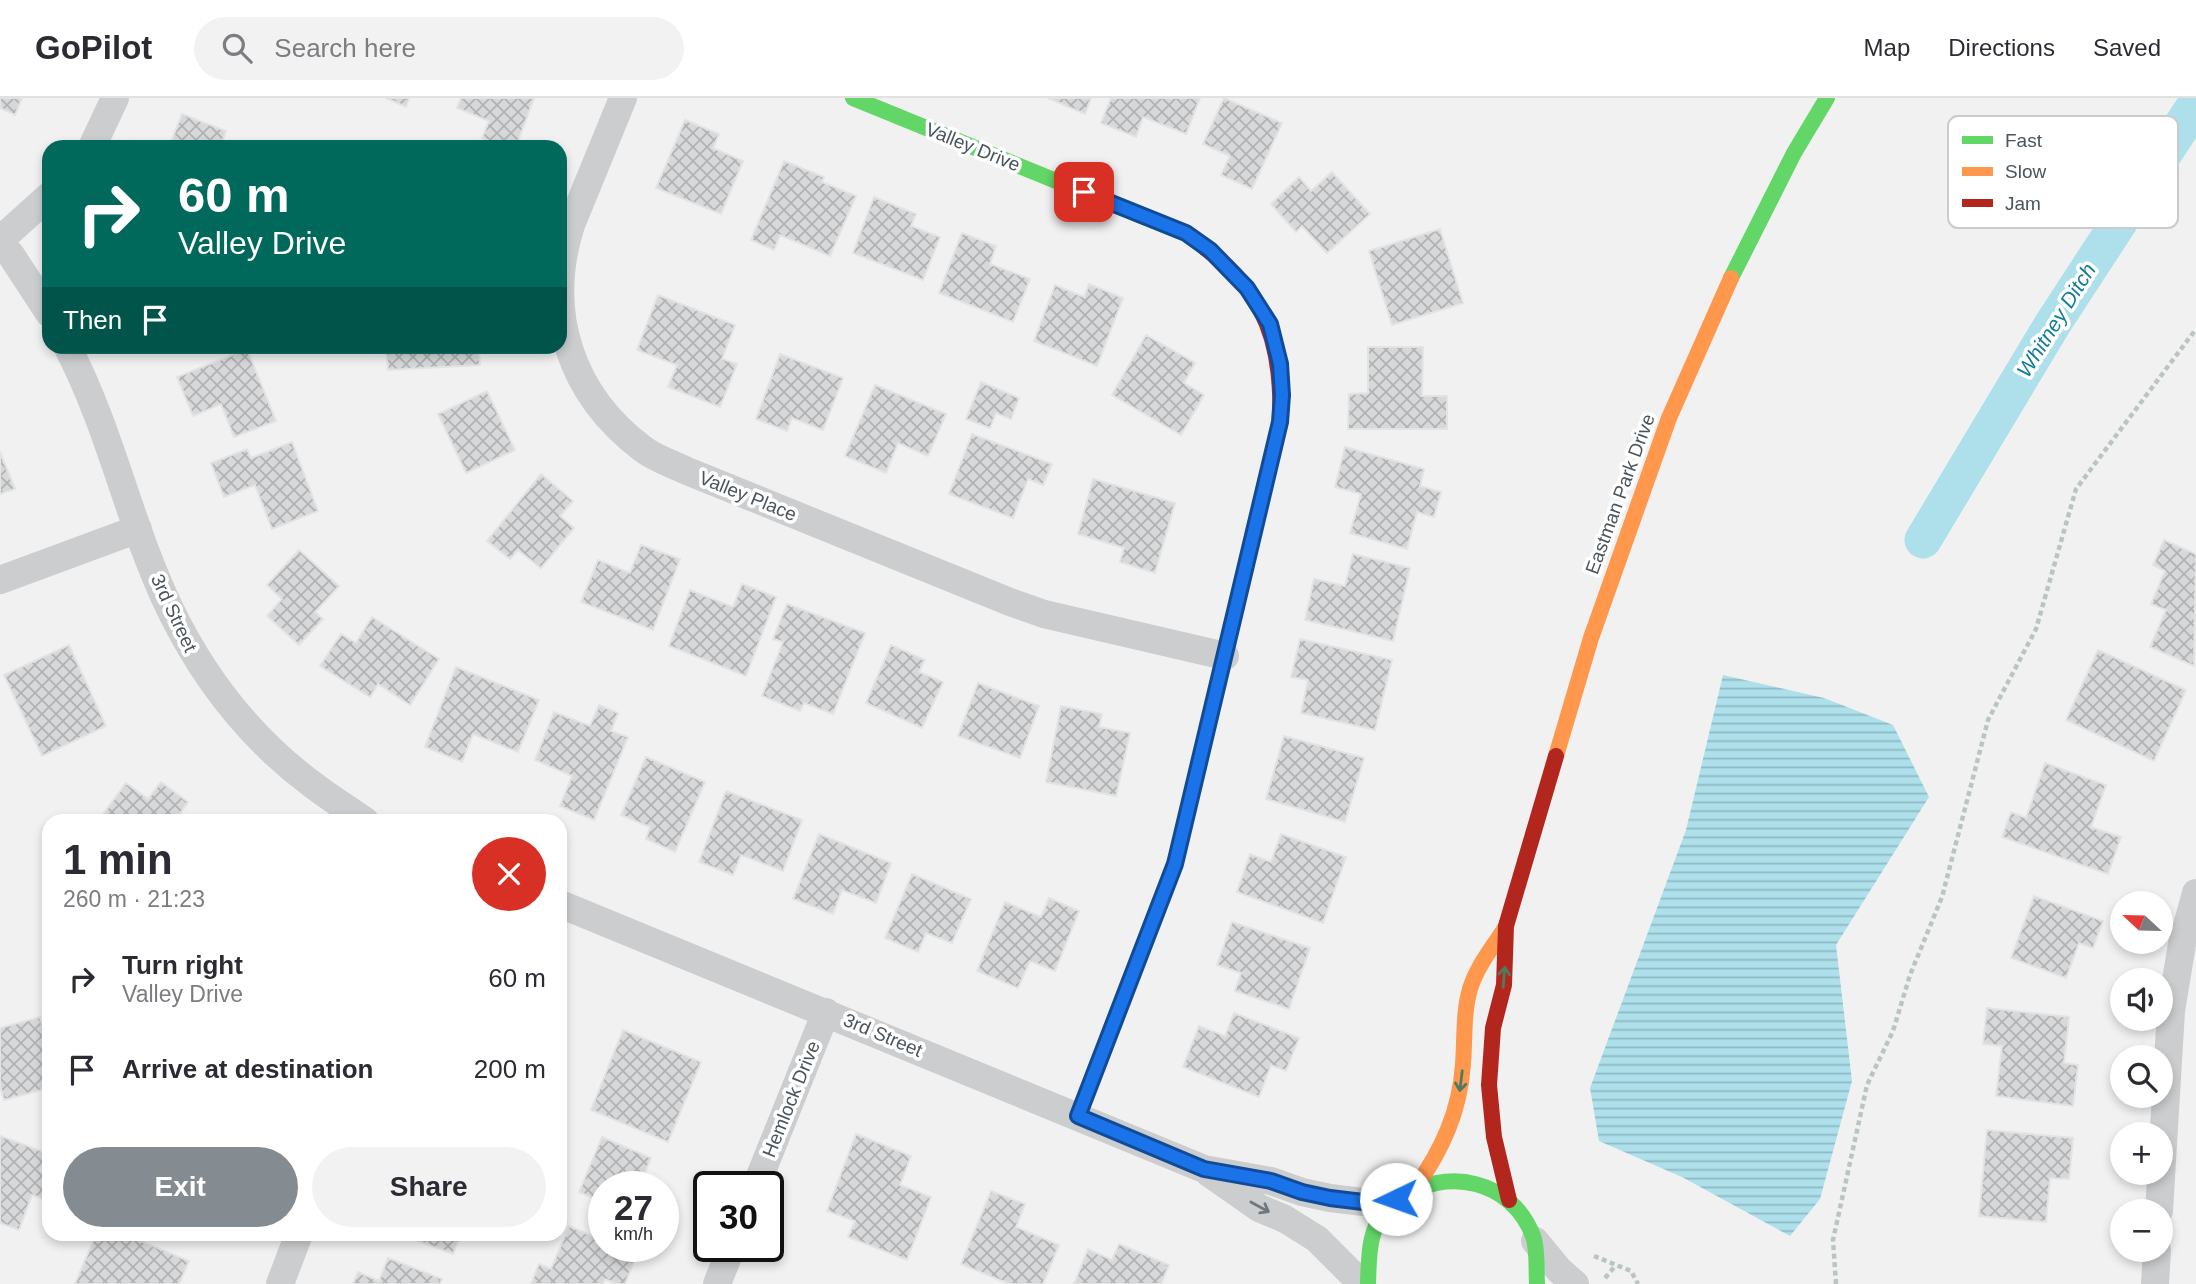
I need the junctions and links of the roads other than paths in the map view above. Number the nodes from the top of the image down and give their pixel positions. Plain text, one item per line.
1 (115, 98) edge
2 (622, 98) edge
3 (853, 98) edge
4 (1827, 98) edge
5 (95, 140) edge
6 (42, 202) edge
7 (567, 237) edge
8 (0, 241) edge
9 (42, 302) edge
10 (567, 342) edge
11 (70, 354) edge
12 (138, 529) junction
13 (0, 580) edge
14 (1225, 656) junction
15 (355, 814) edge
16 (2196, 893) edge
17 (567, 907) edge
18 (1506, 926) junction
19 (826, 1012) junction
20 (1078, 1116) junction
21 (1204, 1169) junction
22 (762, 1171) edge
23 (1406, 1194) junction
24 (2160, 1199) edge
25 (1509, 1200) junction
26 (296, 1241) edge
27 (1535, 1241) junction
28 (726, 1262) edge
29 (2156, 1262) edge
30 (280, 1284) edge
31 (717, 1284) edge
32 (1362, 1284) edge
33 (1368, 1284) edge
34 (1537, 1284) edge
35 (1576, 1284) edge
36 (2155, 1284) edge

1 - 5 street
2 - 7 street, Valley Place
3 - 14 street, Valley Drive
4 - 18 street, Eastman Park Drive
6 - 8 street
8 - 9 street
10 - 14 street, Valley Place
11 - 12 street, 3rd Street
12 - 13 street
12 - 15 street, 3rd Street
14 - 20 street, Valley Drive
16 - 24 street
17 - 19 street, 3rd Street
18 -> 23 street, Eastman Park Drive
25 -> 18 street, Eastman Park Drive
19 - 20 street, 3rd Street
19 - 22 street, Hemlock Drive
20 - 21 street, 3rd Street
21 - 23 street, 3rd Street
21 -> 32 street, 3rd Street
23 - 25 street
23 - 33 street, Eastman Park Drive
25 - 27 street
26 - 30 street
27 - 34 street
27 - 35 street
28 - 31 street
29 - 36 street

